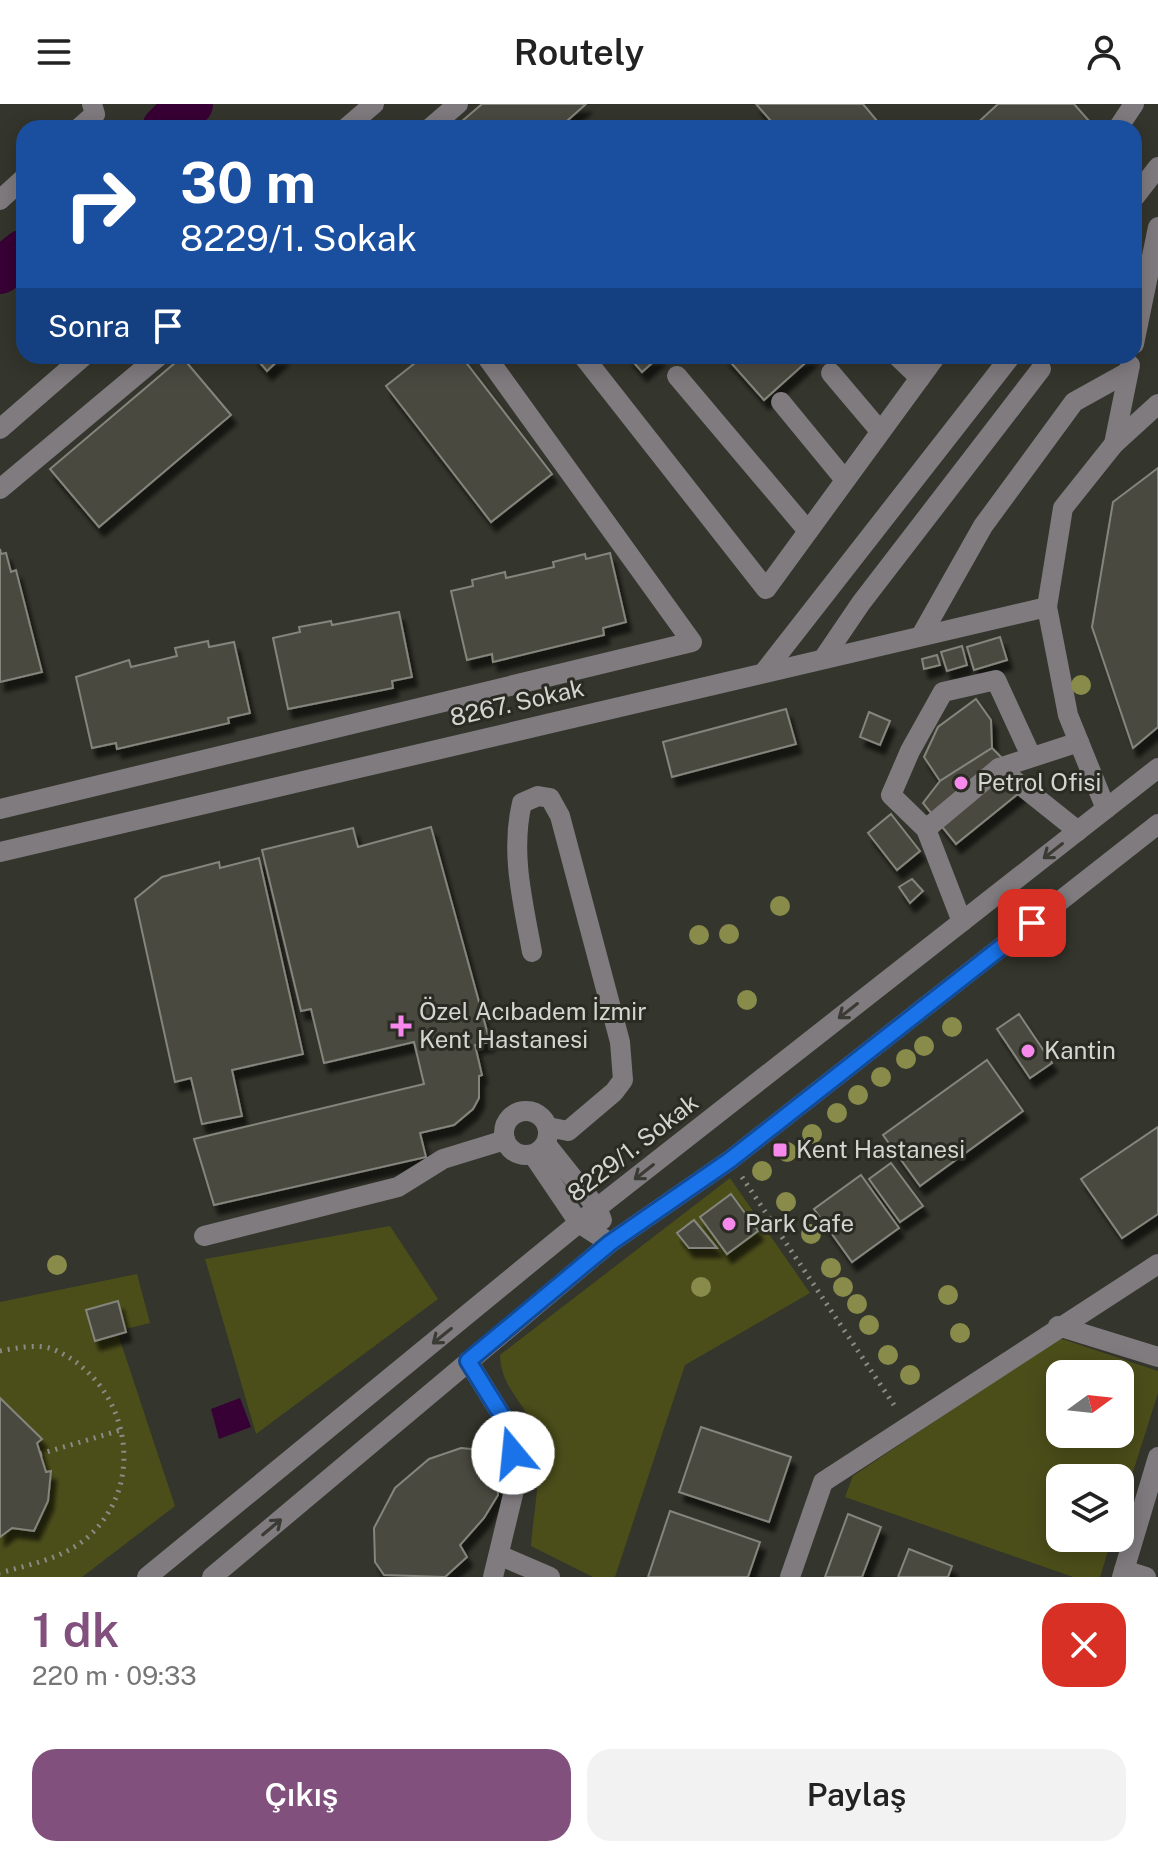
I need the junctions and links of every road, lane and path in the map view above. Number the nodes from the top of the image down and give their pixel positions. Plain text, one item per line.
1 (374, 104) edge
2 (458, 104) edge
3 (355, 120) edge
4 (439, 120) edge
5 (1158, 167) edge
6 (16, 185) edge
7 (1142, 188) edge
8 (0, 200) edge
9 (1158, 227) edge
10 (1142, 305) edge
11 (75, 364) edge
12 (149, 364) edge
13 (492, 364) edge
14 (589, 364) edge
15 (905, 364) edge
16 (930, 364) edge
17 (1005, 364) edge
18 (1130, 364) edge
19 (1041, 369) dead end
20 (831, 373) dead end
21 (677, 376) dead end
22 (920, 378) junction
23 (781, 402) dead end
24 (1158, 404) edge
25 (0, 429) edge
26 (880, 431) junction
27 (1114, 444) junction
28 (845, 480) junction
29 (0, 489) edge
30 (808, 531) junction
31 (1047, 607) junction
32 (922, 634) junction
33 (825, 656) junction
34 (765, 671) junction
35 (1079, 742) junction
36 (1031, 756) junction
37 (999, 768) junction
38 (1158, 768) edge
39 (0, 809) edge
40 (1106, 809) junction
41 (1158, 824) edge
42 (926, 829) junction
43 (1078, 831) junction
44 (0, 852) edge
45 (962, 922) junction
46 (532, 952) dead end
47 (505, 1140) junction
48 (542, 1142) junction
49 (730, 1160) junction
50 (597, 1208) junction
51 (579, 1223) junction
52 (204, 1236) dead end
53 (610, 1243) junction
54 (1158, 1264) edge
55 (1058, 1326) junction
56 (0, 1351) edge
57 (1158, 1357) edge
58 (468, 1361) junction
59 (908, 1426) junction
60 (121, 1430) junction
61 (40, 1454) dead end
62 (1158, 1457) edge
63 (501, 1556) junction
64 (0, 1573) edge
65 (1123, 1574) edge
66 (147, 1577) edge
67 (212, 1577) edge
68 (493, 1577) edge
69 (550, 1577) edge
70 (790, 1577) edge
71 (1146, 1577) edge

1 - 3 street
2 - 4 street
5 - 7 street
6 - 8 street
9 - 10 street
11 - 25 street
12 - 29 street
13 - 39 street
14 - 30 street
15 - 22 street
16 - 22 street
17 - 34 street
18 - 27 street
18 - 32 street
19 - 33 street
20 - 26 street
21 - 30 street
22 - 26 street
23 - 28 street
24 - 27 street
26 - 28 street
27 - 31 street
28 - 30 street
31 - 32 street, 8267. Sokak
31 - 35 street
32 - 33 street, 8267. Sokak
33 - 34 street, 8267. Sokak
34 - 44 street, 8267. Sokak
35 - 36 street
35 - 40 street
36 - 37 street
36 - 42 street
37 - 42 street
37 - 43 street
38 - 40 street, 8229/1. Sokak
40 - 43 street, 8229/1. Sokak
41 - 49 street
42 - 45 street
43 -> 45 street, 8229/1. Sokak
45 -> 50 street, 8229/1. Sokak
46 - 48 street
47 - 48 street
47 - 48 street
47 - 52 street
48 - 50 street
48 - 51 street
49 - 53 street
49 - 59 path
50 - 51 street, 8229/1. Sokak
50 - 53 street
51 - 53 street
51 -> 66 street, 8229/1. Sokak
53 - 58 street
54 - 55 street
55 - 57 street
55 - 59 street
56 - 60 path
58 - 63 street
67 -> 58 street
59 - 70 street
60 - 61 path
60 - 64 path
62 - 65 street
63 - 68 street
63 - 69 street
65 - 71 street

